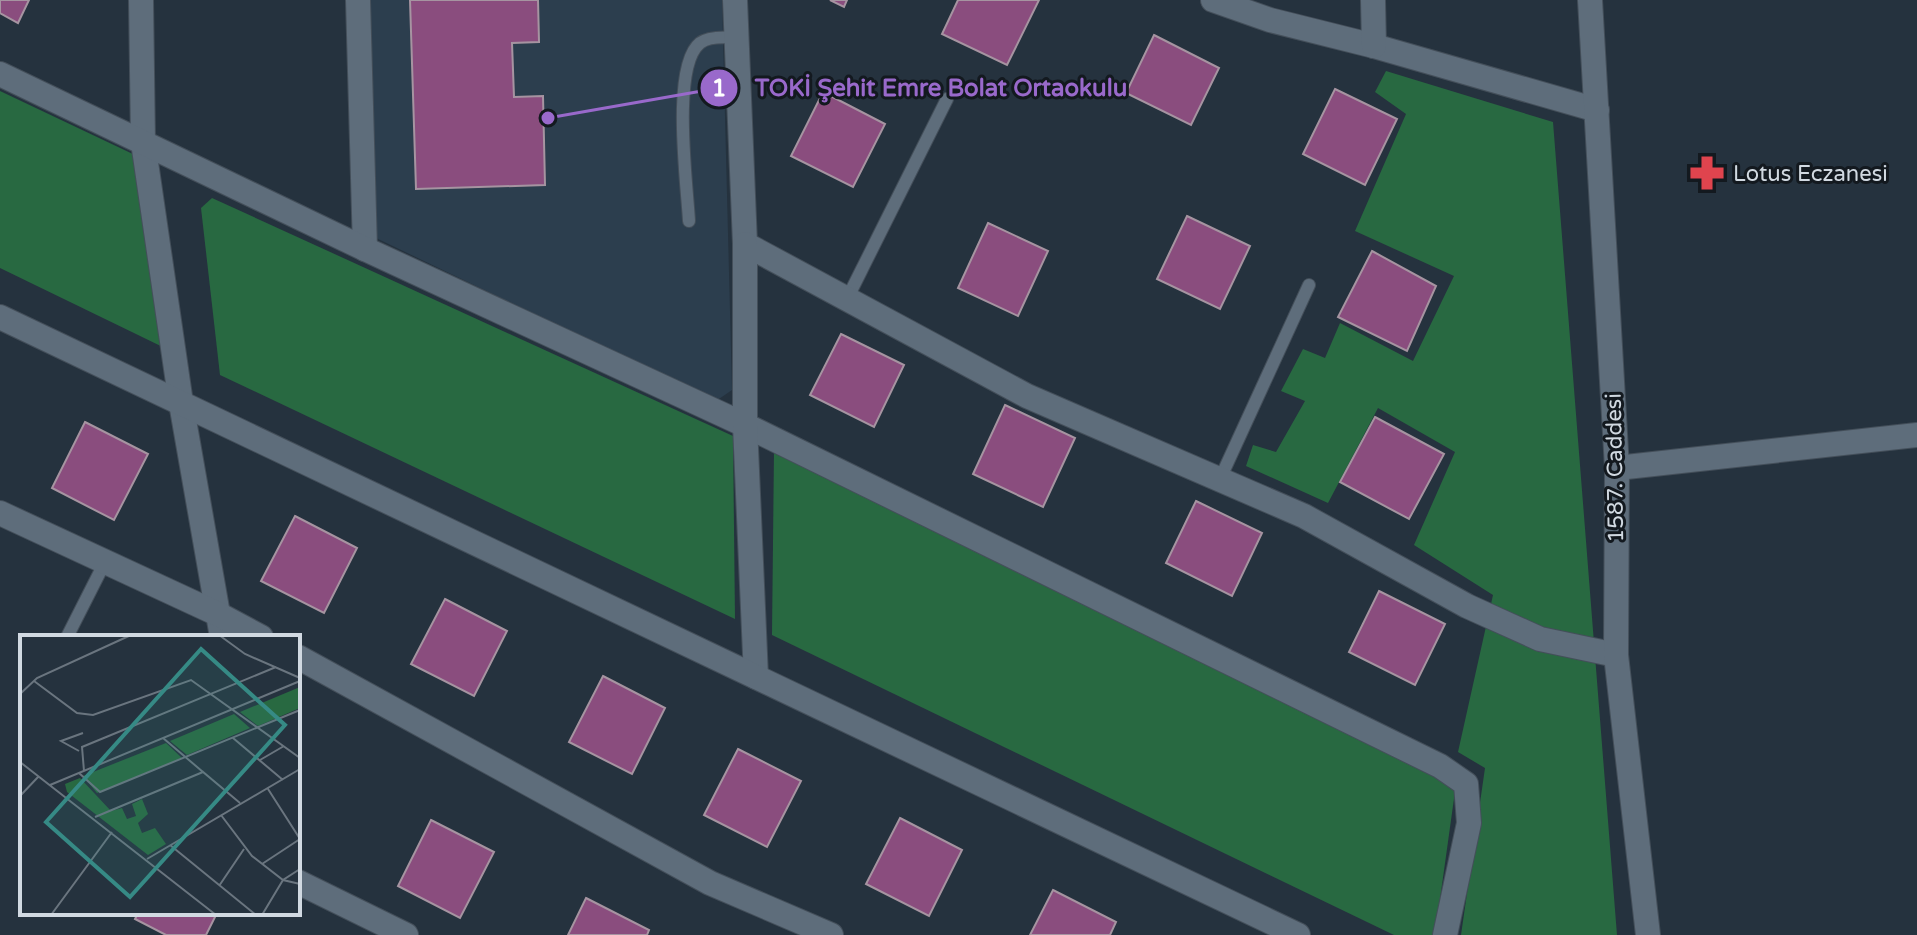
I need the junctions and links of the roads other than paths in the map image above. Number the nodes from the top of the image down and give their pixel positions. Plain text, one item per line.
1 (141, 0) edge
2 (358, 0) edge
3 (735, 0) edge
4 (1213, 0) edge
5 (1373, 0) edge
6 (1590, 0) edge
7 (737, 38) junction
8 (1374, 46) junction
9 (0, 74) edge
10 (947, 99) dead end
11 (1597, 110) junction
12 (143, 142) junction
13 (689, 221) dead end
14 (745, 244) junction
15 (365, 249) junction
16 (1309, 285) dead end
17 (847, 299) junction
18 (0, 317) edge
19 (181, 403) junction
20 (745, 425) junction
21 (1917, 435) edge
22 (1617, 468) junction
23 (1220, 479) junction
24 (0, 513) edge
25 (105, 562) junction
26 (221, 626) edge
27 (68, 635) edge
28 (254, 635) edge
29 (1616, 655) junction
30 (300, 658) edge
31 (756, 677) junction
32 (300, 883) edge
33 (406, 935) edge
34 (831, 935) edge
35 (1298, 935) edge
36 (1445, 935) edge
37 (1648, 935) edge

1 - 12 street
2 - 15 street
3 - 7 street
4 - 8 street
5 - 8 street
6 - 11 street, 1587. Caddesi
7 - 13 lane
7 - 14 street
8 - 11 street
9 - 12 street
10 - 17 lane
11 - 22 street, 1587. Caddesi
12 - 15 street
12 - 19 street
14 - 17 street
14 - 20 street
15 - 20 street
16 - 23 lane
17 - 23 street
18 - 19 street
19 - 26 street
19 - 31 street
20 - 31 street
20 - 36 street
21 - 22 street
22 - 29 street, 1587. Caddesi
23 - 29 street
24 - 25 street
25 - 26 street
25 - 27 lane
26 - 28 street
29 - 37 street, 1587. Caddesi
30 - 34 street
31 - 35 street
32 - 33 street

